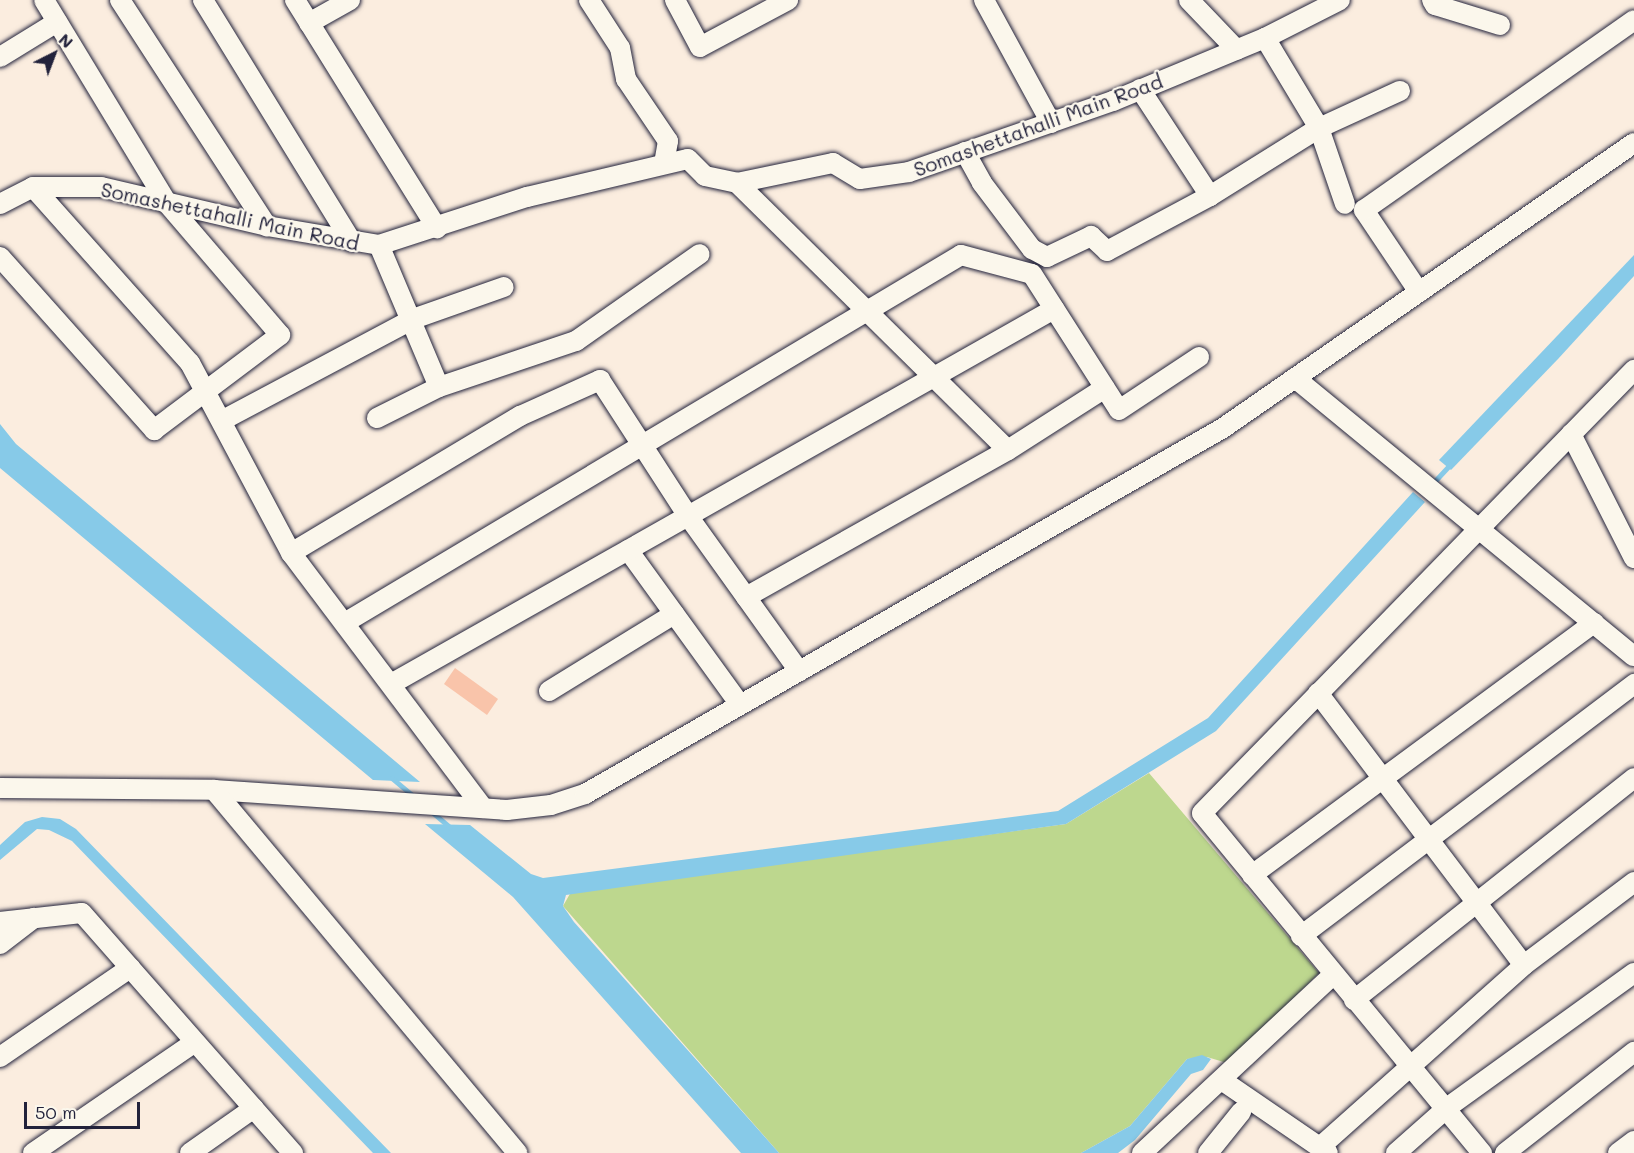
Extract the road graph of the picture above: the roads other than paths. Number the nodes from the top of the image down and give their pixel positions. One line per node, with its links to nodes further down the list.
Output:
1 (44, 0): 14 (street)
2 (120, 0): 33 (street)
3 (203, 0): 35 (street)
4 (295, 0): 15 (street)
5 (350, 0): 15 (street)
6 (589, 0): 26 (street)
7 (675, 0): 8 (street)
8 (788, 0)
9 (984, 0): 22 (street)
10 (1189, 0): 18 (street)
11 (1432, 0): 16 (street)
12 (1333, 1): 17 (street, Somashettahalli Main Road)
13 (1634, 20): 40 (street)
14 (57, 22): 19 (street); 31 (street)
15 (309, 24): 34 (street)
16 (1500, 25)
17 (1265, 38): 18 (street, Somashettahalli Main Road); 23 (street)
18 (1237, 50): 20 (street, Somashettahalli Main Road)
19 (0, 57)
20 (1140, 89): 22 (street, Somashettahalli Main Road); 29 (street)
21 (1400, 91): 23 (street)
22 (1050, 123): 25 (street, Somashettahalli Main Road)
23 (1319, 128): 29 (street); 32 (street)
24 (1634, 143): 40 (street)
25 (965, 152): 27 (street, Somashettahalli Main Road); 29 (street)
26 (664, 164): 27 (street, Somashettahalli Main Road); 34 (street, Somashettahalli Main Road)
27 (737, 183): 42 (street)
28 (33, 187): 30 (street, Somashettahalli Main Road); 31 (street, Somashettahalli Main Road); 51 (street)
29 (1210, 196)
30 (0, 204)
31 (167, 204): 33 (street, Somashettahalli Main Road); 38 (street)
32 (1345, 204)
33 (267, 226): 35 (street, Somashettahalli Main Road)
34 (436, 228): 36 (street, Somashettahalli Main Road)
35 (352, 242): 36 (street, Somashettahalli Main Road)
36 (379, 245): 43 (street)
37 (700, 254): 48 (street)
38 (0, 257)
39 (504, 287): 43 (street)
40 (1419, 292): 46 (street)
41 (1054, 309): 42 (street); 45 (street); 49 (street)
42 (867, 311): 45 (street); 53 (street)
43 (413, 319): 48 (street); 51 (street)
44 (1199, 357): 49 (street)
45 (934, 377): 54 (street); 55 (street)
46 (1295, 378): 56 (street); 65 (street)
47 (1632, 378): 52 (street)
48 (439, 387): 50 (street)
49 (1105, 388): 54 (street)
50 (377, 418)
51 (223, 420): 58 (street)
52 (1571, 434): 56 (street); 59 (street)
53 (642, 444): 55 (street); 58 (street); 62 (street)
54 (1008, 450): 60 (street)
55 (688, 516): 57 (street); 60 (street)
56 (1478, 528): 63 (street); 69 (street)
57 (628, 550): 61 (street); 66 (street)
58 (291, 553): 62 (street)
59 (1634, 558)
60 (746, 597): 65 (street)
61 (674, 614): 68 (street); 70 (street)
62 (346, 622): 66 (street)
63 (1594, 623): 64 (street); 72 (street)
64 (1634, 656)
65 (799, 671): 70 (street)
66 (391, 684): 75 (street)
67 (1634, 684): 76 (street)
68 (549, 691)
69 (1318, 693): 72 (street); 77 (street)
70 (740, 705): 75 (street)
71 (1634, 778): 79 (street)
72 (1383, 779): 76 (street); 77 (street)
73 (0, 788): 74 (street)
74 (214, 790): 75 (street); 102 (street)
75 (483, 808)
76 (1429, 840): 79 (street); 82 (street)
77 (1252, 875): 82 (street)
78 (1634, 882): 84 (street)
79 (1477, 903): 84 (street); 88 (street)
80 (34, 918): 81 (street); 83 (street); 85 (street)
81 (0, 922)
82 (1301, 936): 87 (street)
83 (0, 944)
84 (1524, 965): 92 (street)
85 (130, 968): 89 (street); 91 (street)
86 (1634, 974): 94 (street)
87 (1333, 975): 88 (street); 93 (street)
88 (1354, 1000): 92 (street)
89 (195, 1042): 95 (street); 99 (street)
90 (1634, 1052): 107 (street)
91 (0, 1057)
92 (1410, 1064): 94 (street); 98 (street)
93 (1223, 1081): 98 (street); 103 (street)
94 (1448, 1107): 105 (street); 106 (street)
95 (254, 1108): 100 (street); 101 (street)
96 (1241, 1112): 104 (street)
97 (1634, 1141): 108 (street)
98 (1324, 1150)
99 (33, 1153)
100 (190, 1153)
101 (293, 1153)
102 (518, 1153)
103 (1142, 1153)
104 (1208, 1153)
105 (1396, 1153)
106 (1482, 1153)
107 (1505, 1153)
108 (1618, 1153)

